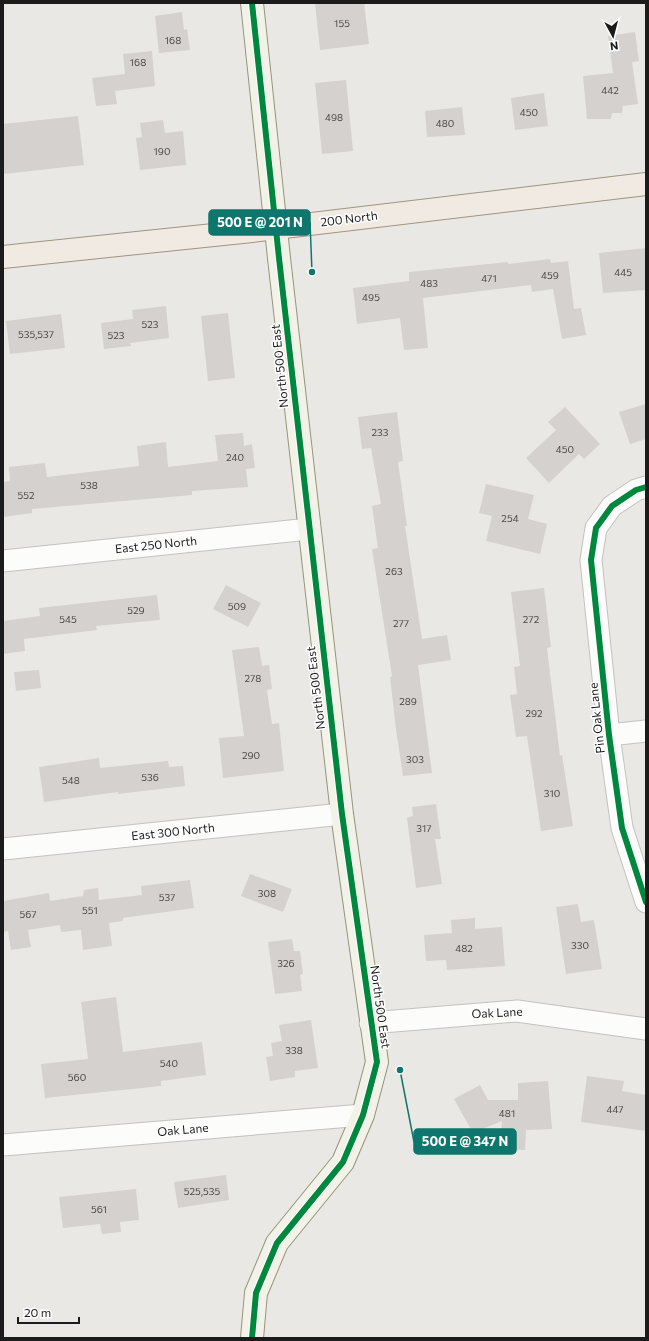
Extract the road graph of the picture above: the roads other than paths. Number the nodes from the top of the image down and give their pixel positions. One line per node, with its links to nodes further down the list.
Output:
1 (252, 3): 3 (street, North 500 East)
2 (646, 184): 3 (main road, 200 North)
3 (276, 228): 4 (main road, 200 North); 6 (street, North 500 East)
4 (3, 257)
5 (646, 487): 9 (street, Pin Oak Lane)
6 (309, 529): 7 (street, East 250 North); 10 (street, North 500 East)
7 (3, 561)
8 (646, 731): 9 (street)
9 (609, 735): 12 (street, Pin Oak Lane)
10 (342, 814): 11 (street, East 300 North); 13 (street, North 500 East)
11 (3, 849)
12 (646, 902)
13 (370, 1023): 14 (street, Oak Lane); 15 (street, North 500 East)
14 (646, 1026)
15 (363, 1115): 16 (street, Oak Lane); 17 (street, North 500 East)
16 (3, 1145)
17 (252, 1338)

